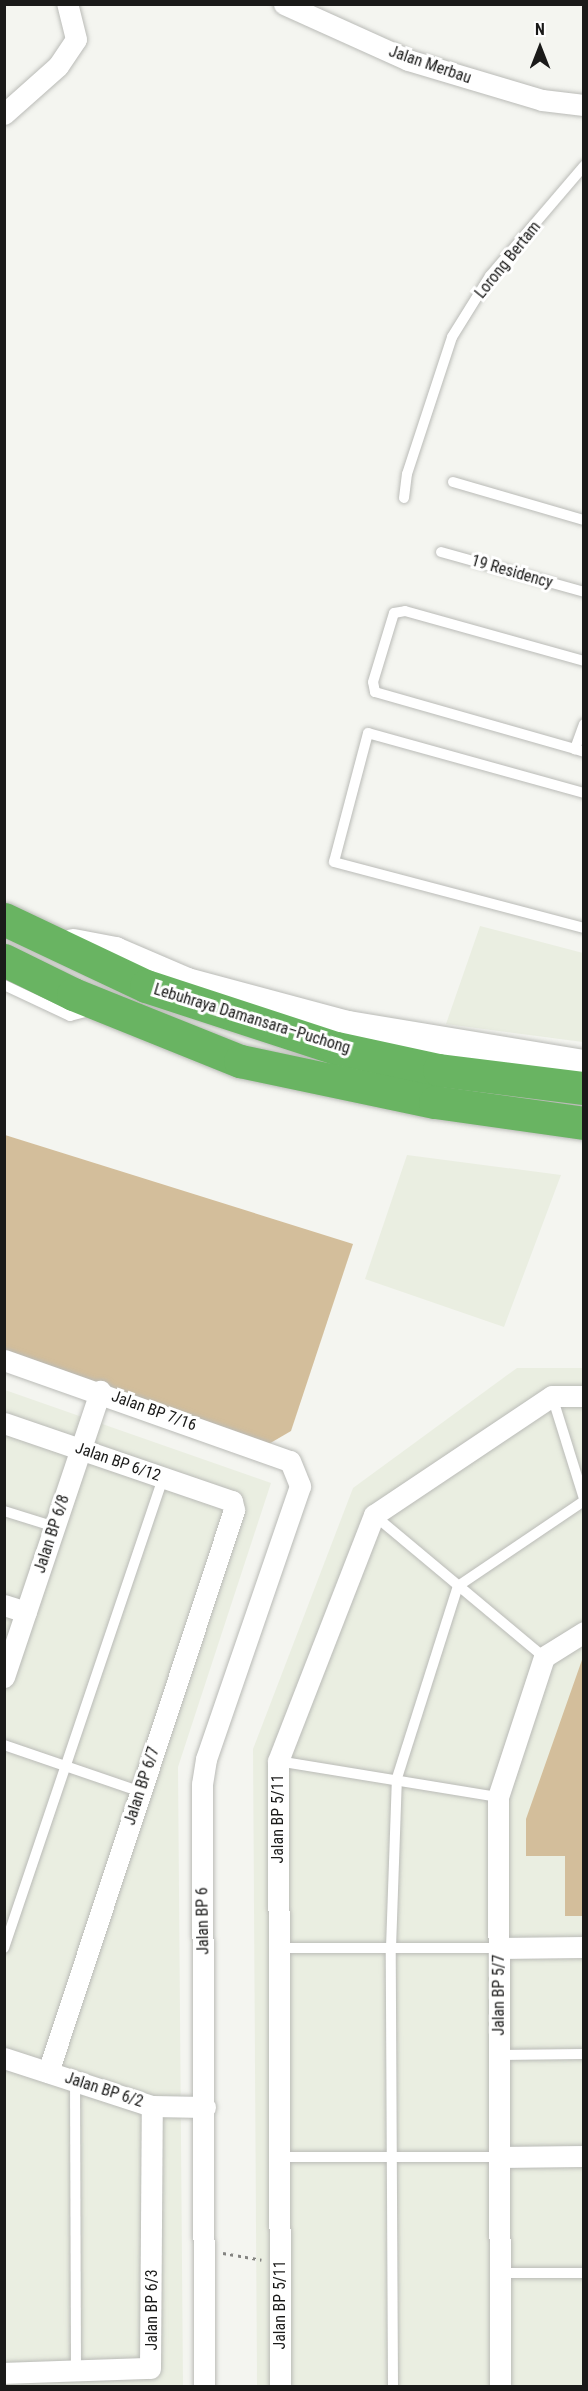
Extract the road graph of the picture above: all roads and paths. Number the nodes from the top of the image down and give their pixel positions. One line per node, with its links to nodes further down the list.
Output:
1 (67, 4): 4 (street)
2 (284, 4): 3 (street, Jalan Merbau)
3 (584, 105)
4 (4, 114)
5 (584, 166): 7 (lane, Lorong Bertam)
6 (453, 482): 8 (lane)
7 (404, 498)
8 (584, 520)
9 (441, 552): 10 (lane, 19 Residency)
10 (584, 592)
11 (584, 661): 13 (lane)
12 (584, 724): 13 (lane)
13 (579, 750)
14 (584, 793): 16 (lane)
15 (4, 919): 17 (highway, Lebuhraya Damansara–Puchong)
16 (584, 928)
17 (46, 939): 21 (street); 22 (highway, Lebuhraya Damansara–Puchong)
18 (4, 960): 20 (highway)
19 (4, 985): 20 (lane)
20 (103, 1006): 23 (highway)
21 (584, 1065)
22 (584, 1088)
23 (584, 1124)
24 (4, 1360): 25 (street, Jalan BP 7/16)
25 (100, 1391): 29 (street, Jalan BP 6/8); 30 (street, Jalan BP 7/16)
26 (552, 1396): 27 (street); 32 (lane); 35 (street)
27 (584, 1396)
28 (4, 1423): 29 (street, Jalan BP 6/12)
29 (81, 1449): 31 (street, Jalan BP 6/12); 36 (street, Jalan BP 6/8)
30 (297, 1471): 60 (street, Jalan BP 6)
31 (164, 1478): 33 (street, Jalan BP 6/12); 45 (lane)
32 (584, 1500): 37 (lane)
33 (232, 1501): 47 (street, Jalan BP 6/7)
34 (4, 1511): 36 (lane)
35 (374, 1515): 37 (lane); 44 (street, Jalan BP 5/11)
36 (55, 1527): 39 (street, Jalan BP 6/8)
37 (458, 1586): 41 (lane); 46 (lane)
38 (4, 1605): 39 (street)
39 (26, 1612): 42 (street, Jalan BP 6/8)
40 (584, 1632): 41 (street)
41 (544, 1657): 48 (street, Jalan BP 5/7)
42 (4, 1677)
43 (4, 1745): 45 (lane)
44 (278, 1761): 46 (lane); 52 (street, Jalan BP 5/11)
45 (67, 1767): 47 (lane); 51 (lane)
46 (397, 1778): 48 (lane); 53 (lane)
47 (141, 1792): 57 (street, Jalan BP 6/7)
48 (498, 1797): 49 (street, Jalan BP 5/7)
49 (498, 1947): 50 (street); 53 (lane); 55 (street, Jalan BP 5/7)
50 (584, 1947)
51 (4, 1948)
52 (279, 1948): 53 (lane); 62 (street, Jalan BP 5/11)
53 (391, 1948): 63 (lane)
54 (584, 2054): 55 (lane)
55 (499, 2055): 64 (street, Jalan BP 5/7)
56 (4, 2058): 57 (street, Jalan BP 6/2)
57 (48, 2072): 58 (street, Jalan BP 6/2)
58 (75, 2081): 59 (street, Jalan BP 6/2); 70 (lane)
59 (152, 2106): 60 (street, Jalan BP 6/2); 70 (street, Jalan BP 6/3)
60 (205, 2108): 65 (street, Jalan BP 6)
61 (584, 2156): 64 (street)
62 (279, 2157): 63 (lane); 66 (street, Jalan BP 5/11)
63 (392, 2157): 64 (lane); 73 (lane)
64 (499, 2157): 68 (street, Jalan BP 5/7)
65 (204, 2249): 66 (path); 71 (street, Jalan BP 6)
66 (280, 2262): 72 (street, Jalan BP 5/11)
67 (584, 2272): 68 (lane)
68 (499, 2273): 74 (street, Jalan BP 5/7)
69 (4, 2373): 70 (street, Jalan BP 6/3)
70 (76, 2373)
71 (204, 2386)
72 (280, 2386)
73 (393, 2386)
74 (500, 2386)

